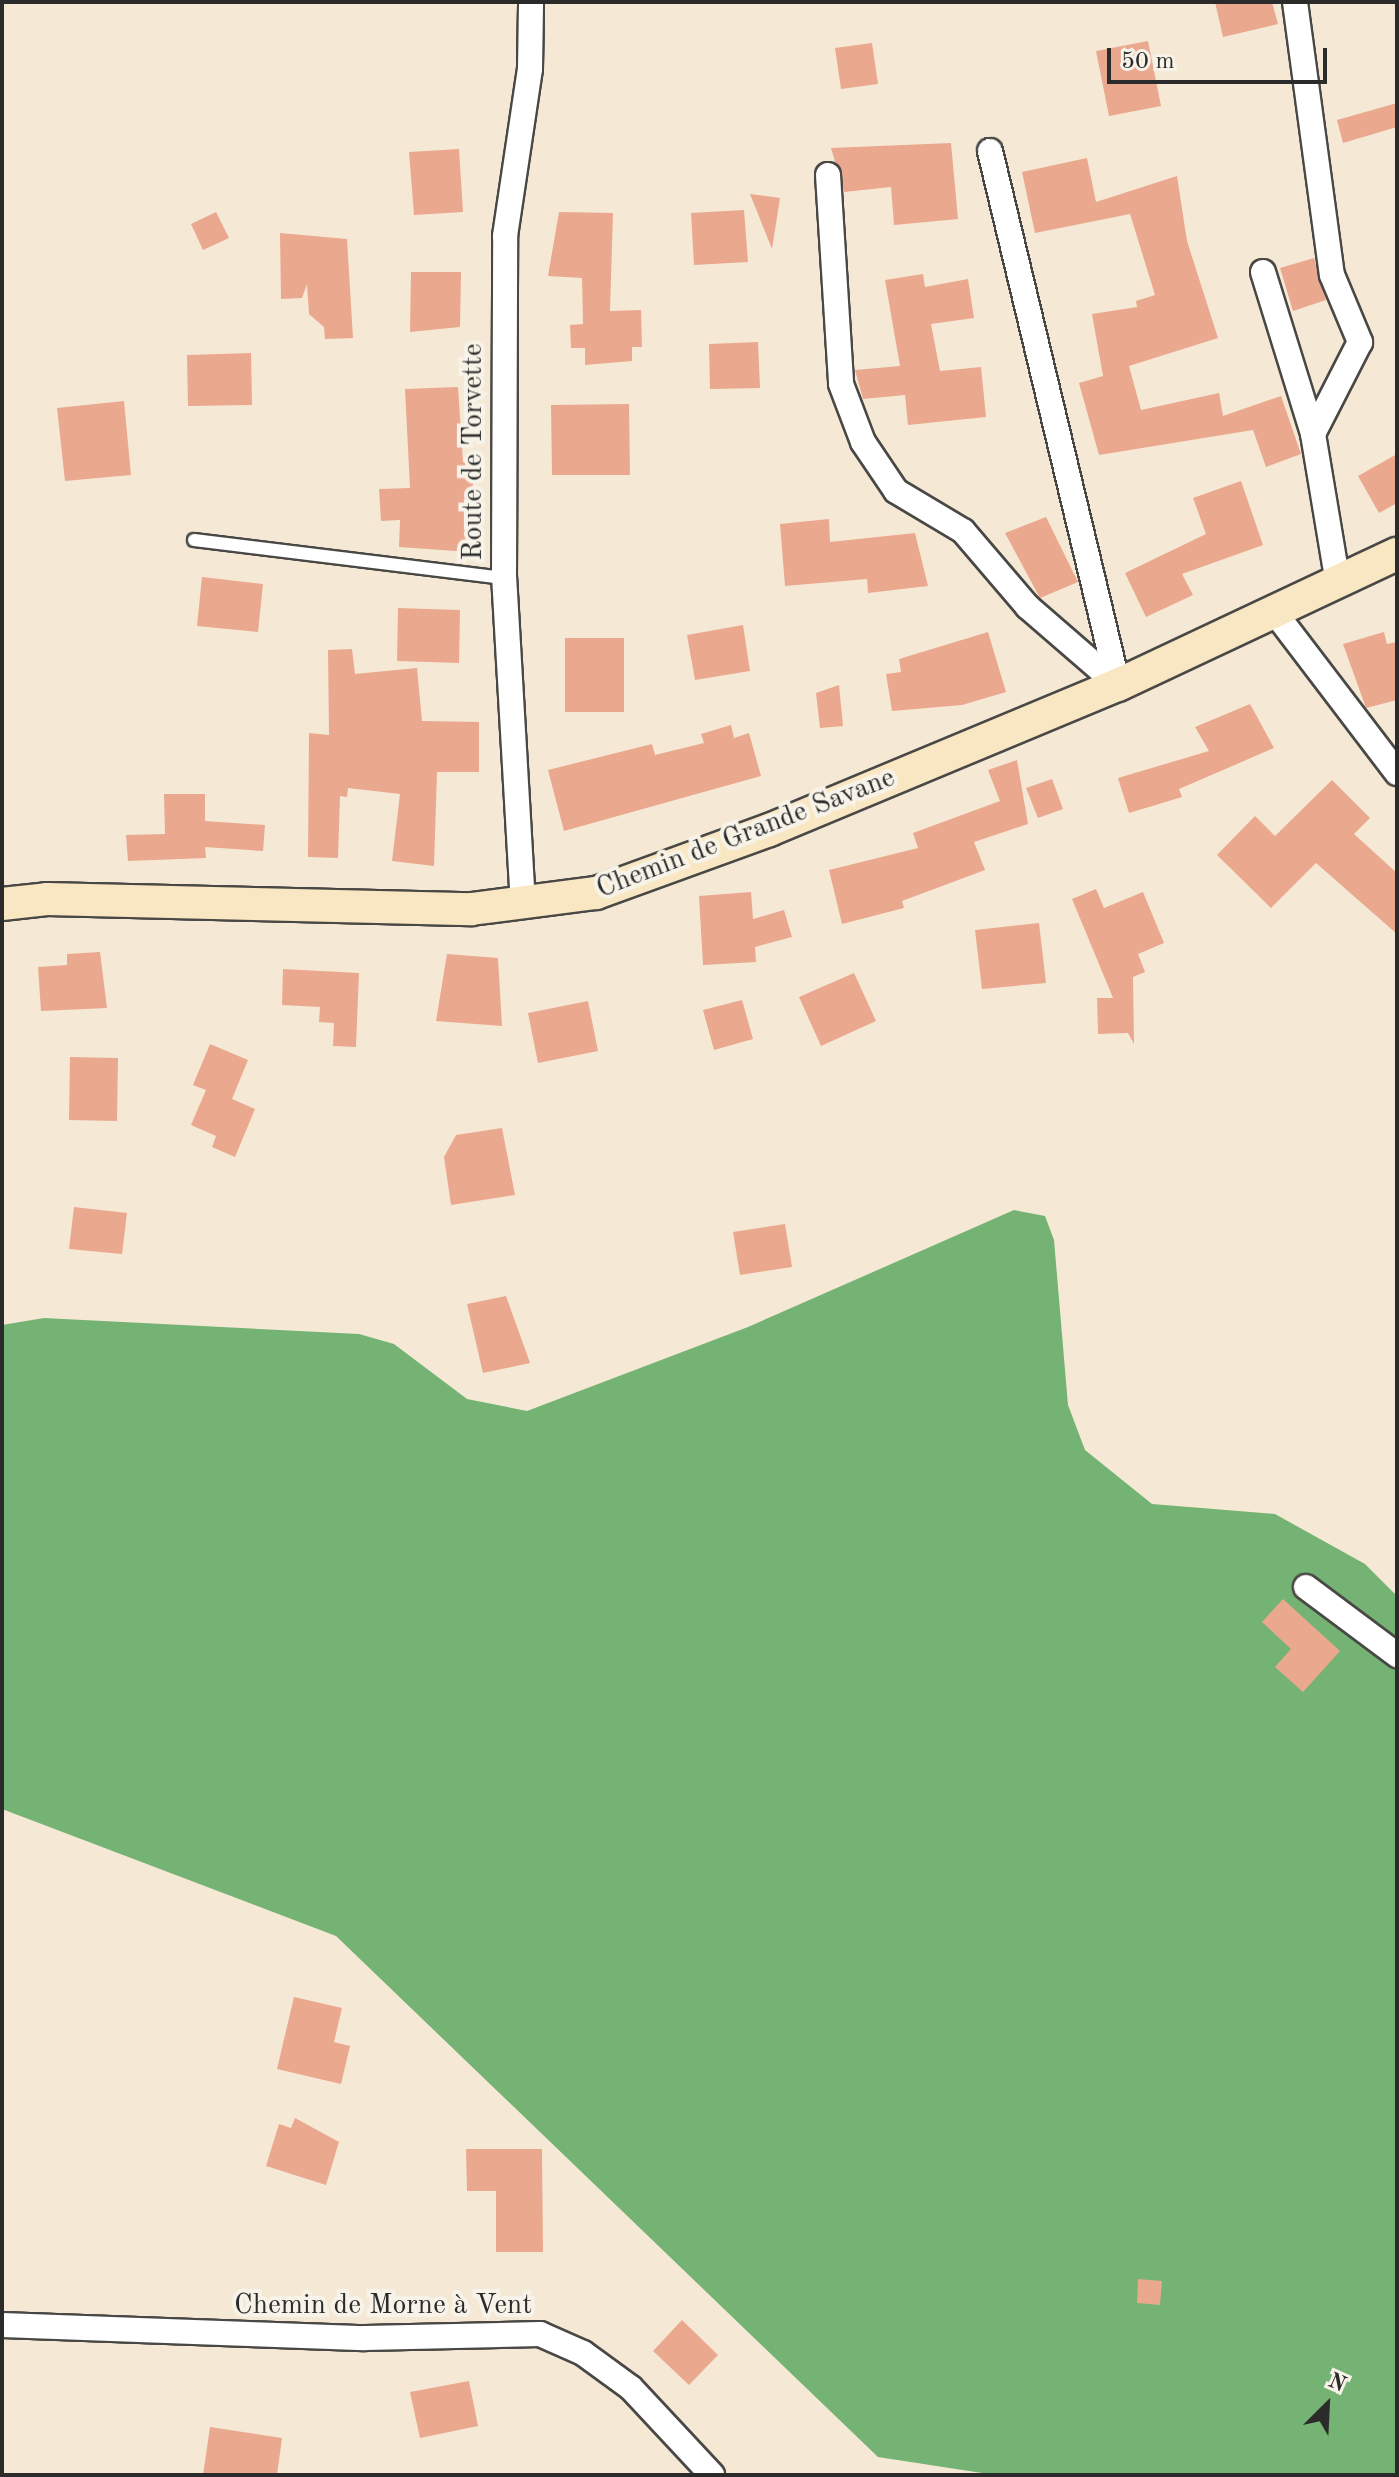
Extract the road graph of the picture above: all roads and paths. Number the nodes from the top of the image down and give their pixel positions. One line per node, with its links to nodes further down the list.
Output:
1 (531, 2): 9 (street, Route de Torvette)
2 (1295, 2): 6 (street)
3 (990, 151): 12 (street)
4 (828, 175): 12 (street)
5 (1263, 272): 6 (street)
6 (1313, 434): 10 (street)
7 (194, 540): 9 (lane)
8 (1397, 554): 10 (street, Chemin de Grande Savane)
9 (504, 578): 15 (street, Route de Torvette)
10 (1338, 584): 11 (street, Chemin de Grande Savane)
11 (1276, 614): 12 (street, Chemin de Grande Savane); 13 (street)
12 (1118, 685): 15 (street, Chemin de Grande Savane)
13 (1396, 769)
14 (2, 904): 15 (street, Chemin de Grande Savane)
15 (523, 905)
16 (1306, 1587): 17 (street)
17 (1397, 1655)
18 (2, 2325): 19 (street, Chemin de Morne à Vent)
19 (712, 2475)

